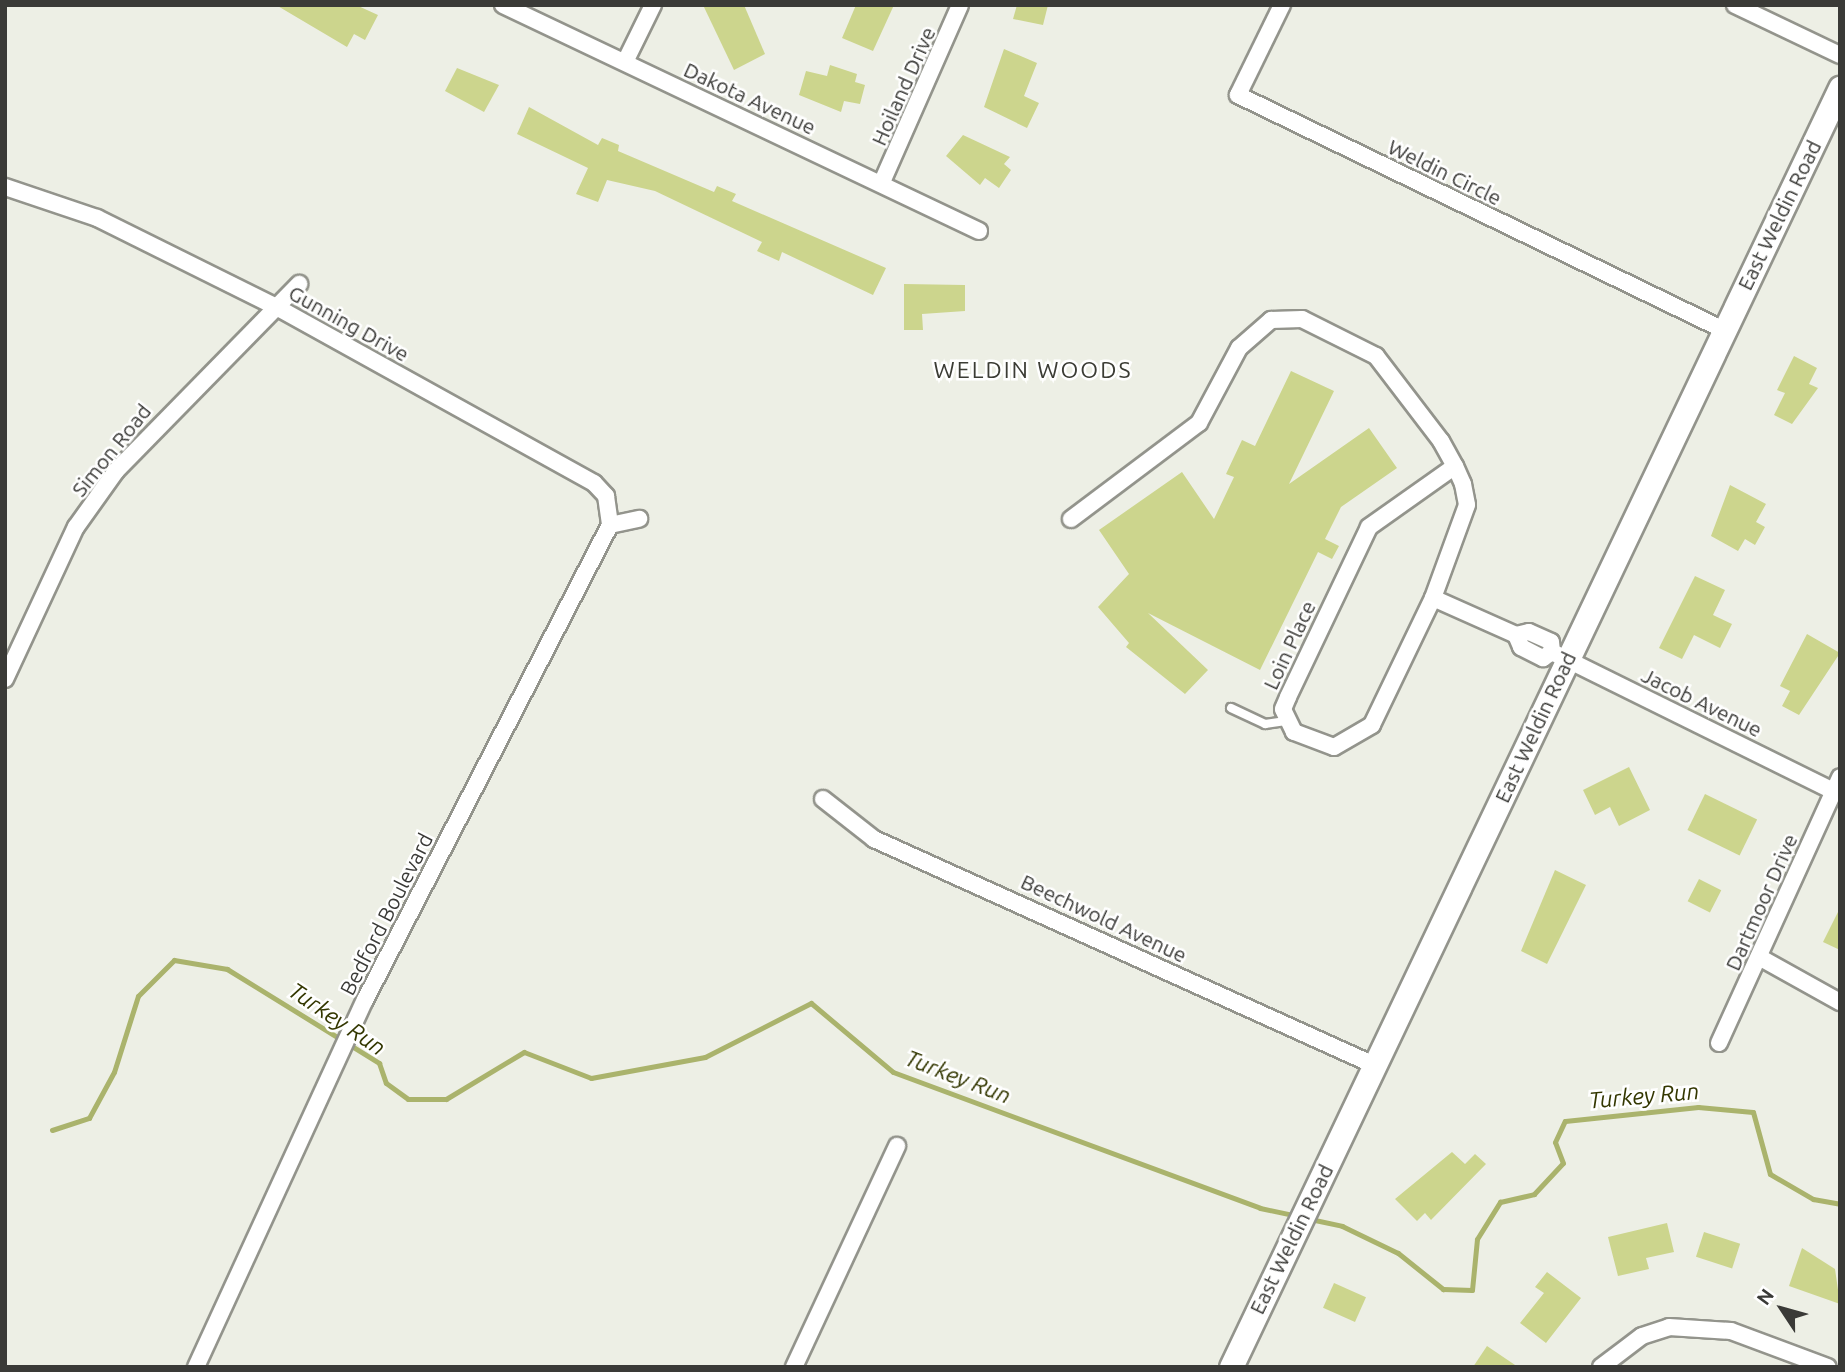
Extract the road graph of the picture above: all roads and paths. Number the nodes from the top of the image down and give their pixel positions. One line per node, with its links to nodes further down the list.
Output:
1 (503, 5): 7 (street, Dakota Avenue)
2 (653, 5): 7 (street)
3 (960, 5): 9 (street, Hoiland Drive)
4 (1282, 5): 14 (street, Weldin Circle)
5 (1735, 5): 6 (street)
6 (1840, 55)
7 (625, 62): 9 (street, Dakota Avenue)
8 (1840, 88): 14 (street, East Weldin Road)
9 (882, 183): 11 (street, Dakota Avenue)
10 (5, 187): 13 (street, Gunning Drive)
11 (979, 231)
12 (299, 284): 13 (street, Simon Road)
13 (280, 309): 18 (street, Gunning Drive); 21 (street, Simon Road)
14 (1724, 330): 20 (street, East Weldin Road)
15 (1455, 466): 17 (street, Loin Place); 19 (street, Loin Place); 23 (street, Loin Place)
16 (639, 519): 18 (street)
17 (1071, 519)
18 (610, 525): 31 (street, Bedford Boulevard)
19 (1433, 598): 20 (street, Jacob Avenue); 23 (street, Loin Place)
20 (1560, 655): 24 (street, Jacob Avenue); 29 (street, East Weldin Road)
21 (5, 679)
22 (1231, 708): 23 (lane)
23 (1286, 721)
24 (1836, 784): 26 (street, Dartmoor Drive)
25 (823, 799): 29 (street, Beechwold Avenue)
26 (1759, 957): 27 (street); 28 (street, Dartmoor Drive)
27 (1840, 1002)
28 (1719, 1043)
29 (1374, 1065): 33 (street, East Weldin Road)
30 (897, 1146): 32 (street)
31 (196, 1367)
32 (794, 1367)
33 (1231, 1367)
34 (1601, 1367): 35 (street)
35 (1828, 1367)

